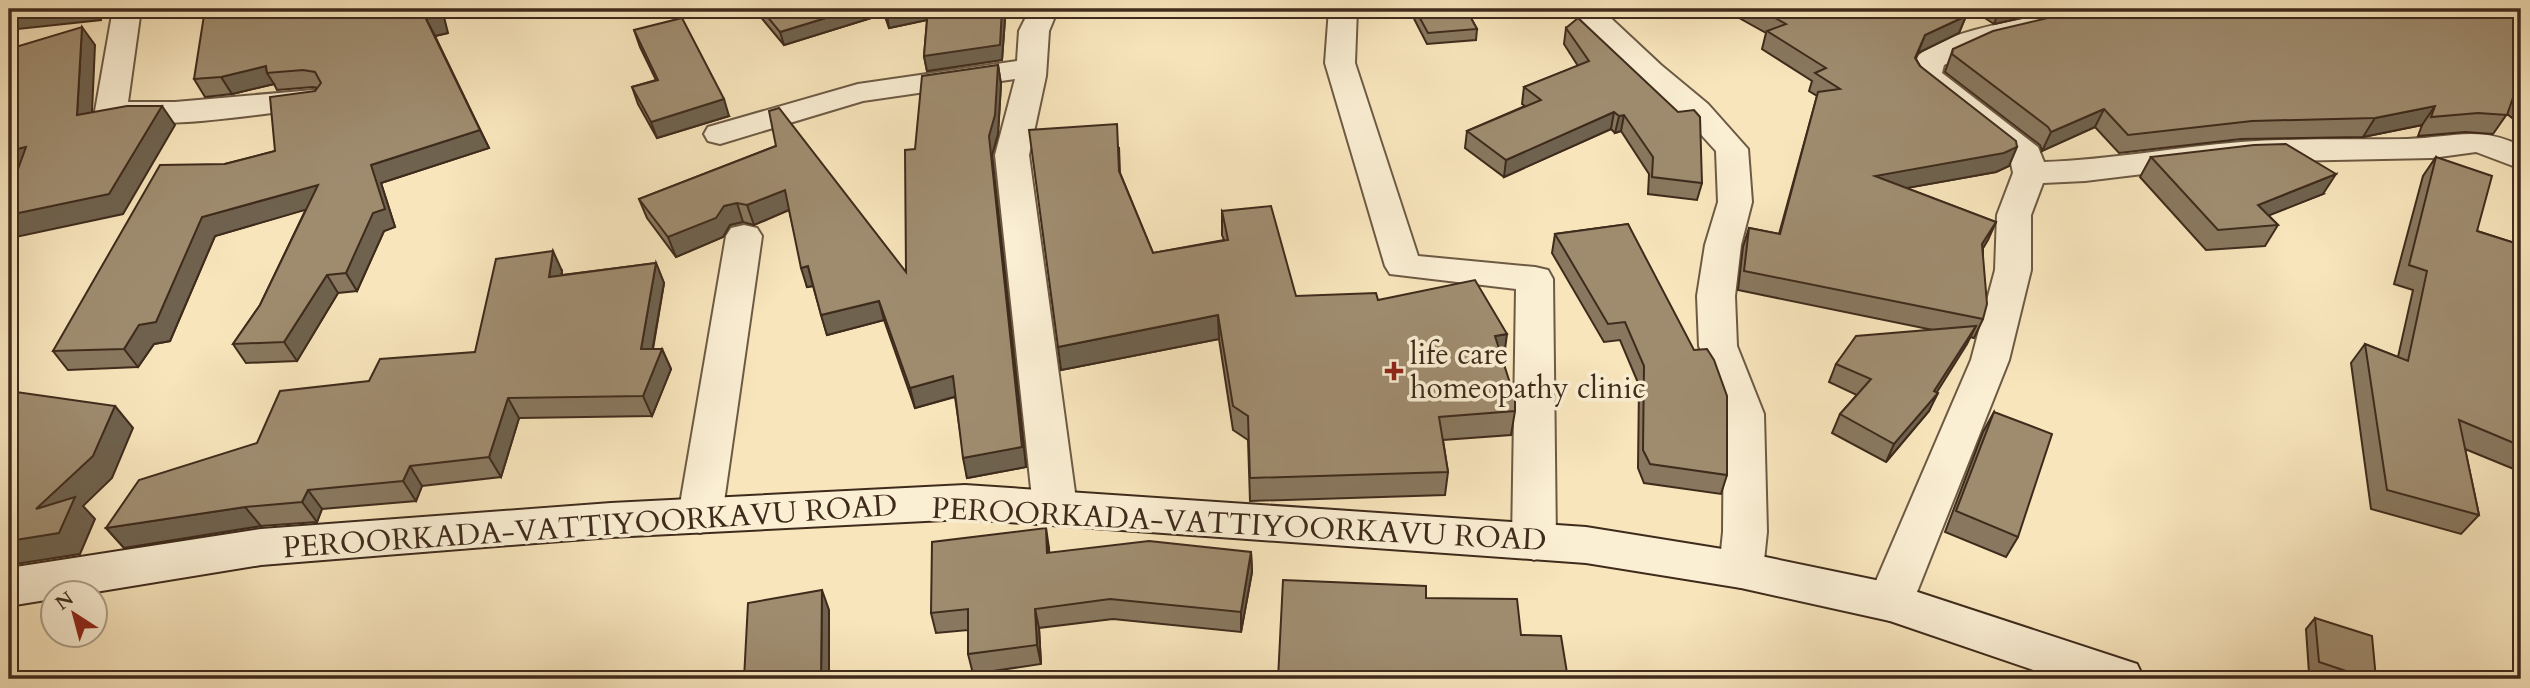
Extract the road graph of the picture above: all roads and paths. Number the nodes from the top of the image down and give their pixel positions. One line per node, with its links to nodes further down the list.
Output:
1 (127, 9): 7 (street)
2 (1044, 9): 6 (street)
3 (1343, 9): 14 (street)
4 (1585, 9): 15 (street)
5 (2102, 9): 10 (street)
6 (1032, 68): 8 (street); 12 (street)
7 (313, 99)
8 (719, 134)
9 (2521, 159): 10 (street)
10 (2030, 173): 17 (street)
11 (744, 236): 13 (street)
12 (1055, 507): 13 (street, PEROORKADA-VATTIYOORKAVU ROAD); 14 (street, PEROORKADA-VATTIYOORKAVU ROAD)
13 (700, 516): 16 (street, PEROORKADA-VATTIYOORKAVU ROAD)
14 (1534, 542): 15 (street, PEROORKADA-VATTIYOORKAVU ROAD)
15 (1741, 569): 17 (street, PEROORKADA-VATTIYOORKAVU ROAD)
16 (9, 587)
17 (1890, 602): 18 (street, PEROORKADA-VATTIYOORKAVU ROAD)
18 (2120, 679)

